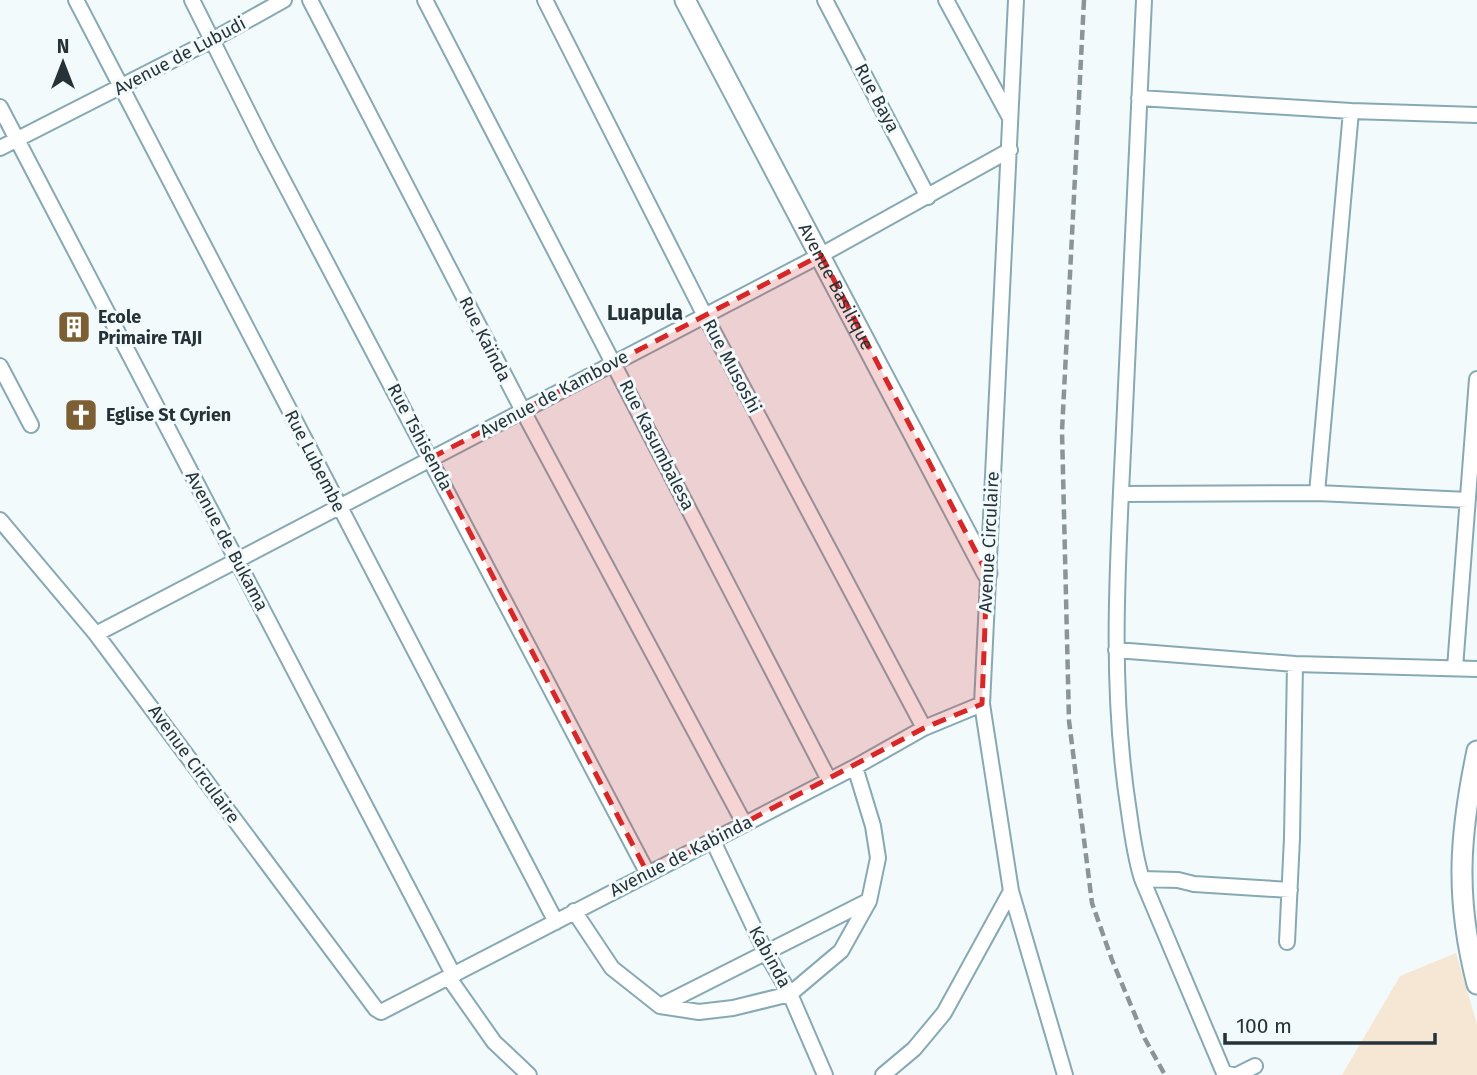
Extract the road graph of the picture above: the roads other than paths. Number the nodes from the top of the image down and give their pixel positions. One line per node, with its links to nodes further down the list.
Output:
1 (76, 0): 13 (street, Rue Lubembe)
2 (192, 0): 12 (street, Rue Tshisenda)
3 (284, 0): 12 (street, Avenue de Lubudi)
4 (310, 0): 28 (street, Rue Kaïnda)
5 (425, 0): 25 (street, Rue Kasumbalesa)
6 (545, 0): 24 (street, Rue Musoshi)
7 (685, 0): 23 (street, Avenue Basilique)
8 (825, 0): 22 (street, Rue Baya)
9 (946, 0): 18 (street)
10 (1016, 0): 18 (street, Avenue Circulaire)
11 (1144, 0): 14 (street)
12 (212, 40): 13 (street, Avenue de Lubudi); 30 (street, Rue Tshisenda)
13 (121, 87): 19 (street, Avenue de Lubudi); 34 (street, Rue Lubembe)
14 (1139, 98): 16 (street); 32 (street)
15 (0, 107): 19 (street, Avenue de Bukama)
16 (1351, 111): 17 (street); 31 (street)
17 (1477, 116)
18 (1010, 117): 21 (street, Avenue Circulaire)
19 (17, 139): 20 (street, Avenue de Lubudi); 36 (street, Avenue de Bukama)
20 (0, 148)
21 (1010, 150): 22 (street, Avenue de Kambove); 37 (street, Avenue Circulaire)
22 (929, 197): 23 (street, Avenue de Kambove)
23 (821, 255): 24 (street, Avenue de Kambove); 37 (street, Avenue Basilique)
24 (704, 314): 25 (street, Avenue de Kambove); 44 (street, Rue Musoshi)
25 (614, 363): 28 (street, Avenue de Kambove); 47 (street, Rue Kasumbalesa)
26 (0, 366): 29 (street)
27 (1477, 379): 33 (street)
28 (523, 411): 30 (street, Avenue de Kambove); 48 (street, Rue Kaïnda)
29 (31, 425)
30 (431, 458): 34 (street, Avenue de Kambove); 50 (street, Rue Tshisenda)
31 (1317, 493): 32 (street); 33 (street)
32 (1121, 494): 39 (street)
33 (1468, 500): 41 (street)
34 (338, 507): 36 (street, Avenue de Kambove); 56 (street, Rue Lubembe)
35 (0, 520): 38 (street, Avenue Circulaire)
36 (237, 560): 38 (street, Avenue de Kambove); 59 (street, Avenue de Bukama)
37 (987, 573): 43 (street, Avenue Circulaire)
38 (96, 634): 63 (street, Avenue Circulaire)
39 (1116, 650): 40 (street); 51 (street)
40 (1295, 664): 41 (street); 53 (street)
41 (1455, 668): 42 (street)
42 (1477, 670)
43 (982, 704): 44 (street, Avenue de Kabinda); 52 (street, Avenue Circulaire)
44 (924, 728): 46 (street, Avenue de Kabinda)
45 (1477, 751): 60 (street)
46 (855, 767): 47 (street, Avenue de Kabinda); 54 (street)
47 (829, 780): 48 (street, Avenue de Kabinda)
48 (744, 823): 49 (street, Avenue de Kabinda)
49 (713, 841): 50 (street, Avenue de Kabinda); 58 (street, Kabinda)
50 (648, 874): 55 (street, Avenue de Kabinda)
51 (1142, 879): 53 (street); 69 (street)
52 (1011, 891): 67 (street); 68 (street, Avenue Circulaire)
53 (1290, 891): 57 (street)
54 (869, 901): 58 (street); 61 (street)
55 (574, 911): 56 (street, Avenue de Kabinda); 62 (street)
56 (556, 922): 59 (street, Avenue de Kabinda)
57 (1287, 942)
58 (765, 951): 61 (street, Kabinda); 62 (street)
59 (452, 977): 63 (street, Avenue de Kabinda); 65 (street, Avenue de Bukama)
60 (1477, 984)
61 (790, 994): 62 (street); 66 (street, Kabinda)
62 (660, 1006)
63 (381, 1012)
64 (1255, 1066): 69 (street)
65 (529, 1075)
66 (825, 1075)
67 (883, 1075)
68 (1065, 1075)
69 (1236, 1075)

